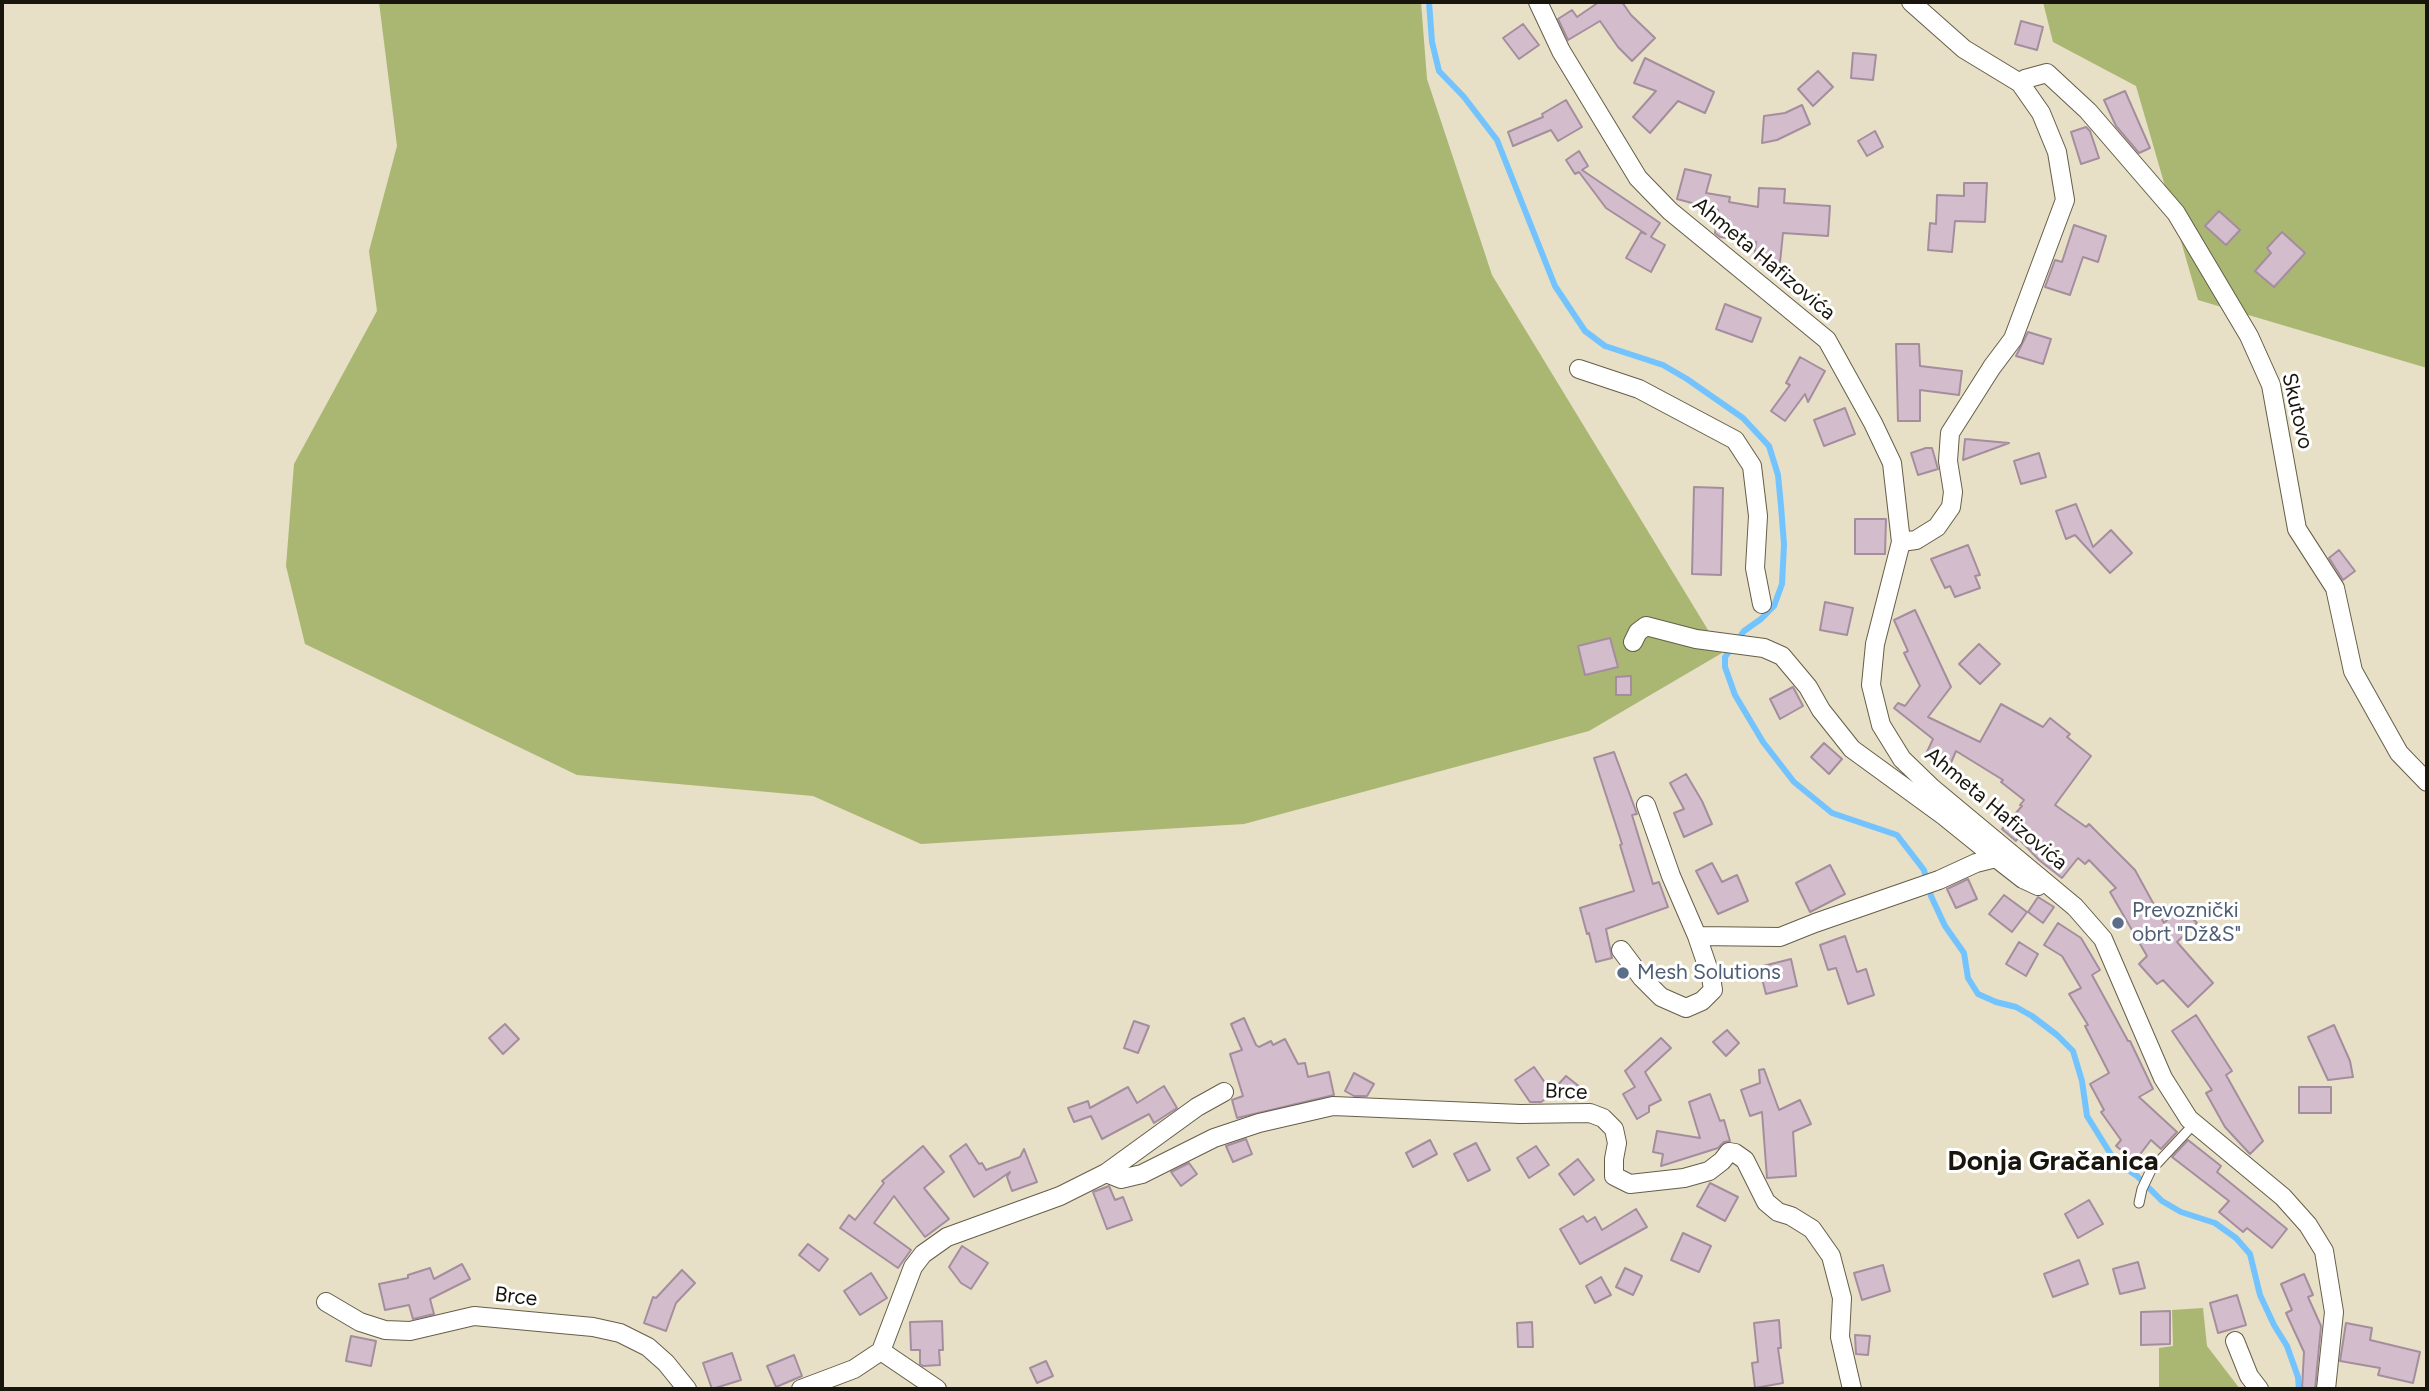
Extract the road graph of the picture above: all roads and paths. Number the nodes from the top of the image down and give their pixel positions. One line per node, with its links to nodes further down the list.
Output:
1 (1538, 2): 5 (street, Ahmeta Hafizovića)
2 (1911, 2): 3 (street)
3 (2020, 83): 5 (street); 8 (street, Skutovo)
4 (1579, 369): 6 (street)
5 (1901, 542): 11 (street, Ahmeta Hafizovića)
6 (1762, 604)
7 (1633, 642): 10 (street, Ahmeta Hafizovića)
8 (2427, 782)
9 (1646, 805): 12 (street)
10 (1996, 858): 11 (street, Ahmeta Hafizovića); 12 (street)
11 (2056, 891): 15 (street, Ahmeta Hafizovića)
12 (1697, 936): 13 (street)
13 (1621, 950)
14 (1224, 1091): 16 (street, Brce)
15 (2194, 1124): 17 (lane); 26 (street, Ahmeta Hafizovića)
16 (1107, 1173): 20 (street, Brce); 24 (street, Brce)
17 (2139, 1203)
18 (326, 1302): 21 (street, Brce)
19 (2235, 1341): 25 (street)
20 (881, 1350): 22 (street); 23 (street)
21 (687, 1389)
22 (801, 1389)
23 (937, 1389)
24 (1853, 1389)
25 (2259, 1389)
26 (2326, 1389)

